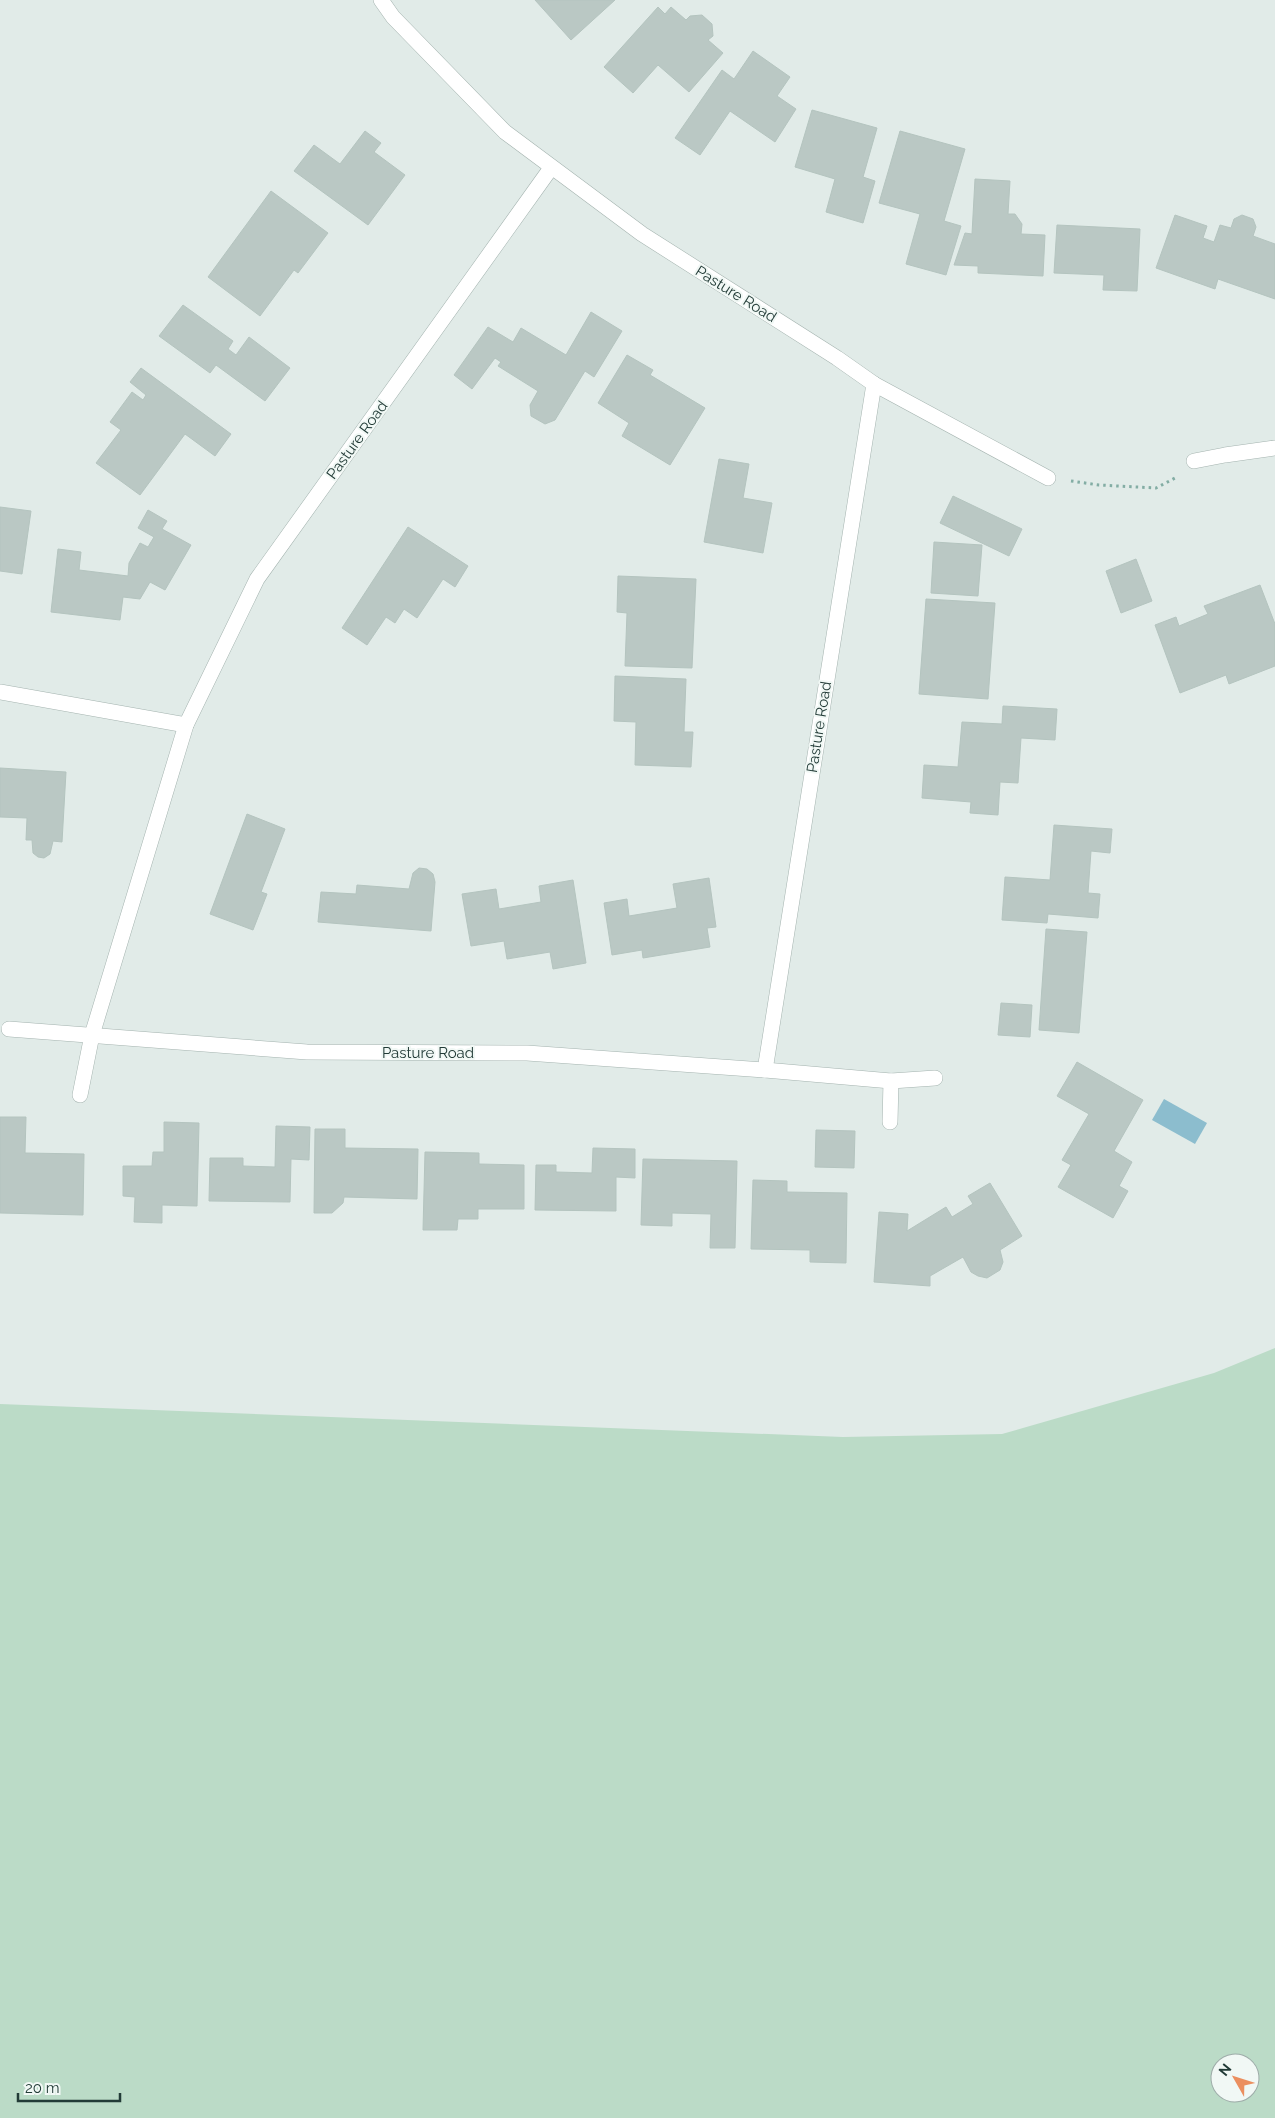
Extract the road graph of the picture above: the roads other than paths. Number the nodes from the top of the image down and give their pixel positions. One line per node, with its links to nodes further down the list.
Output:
1 (381, 0): 2 (street, Pasture Road)
2 (551, 168): 3 (street, Pasture Road); 8 (street, Pasture Road)
3 (874, 384): 6 (street, Pasture Road); 11 (street, Pasture Road)
4 (1275, 448): 5 (street)
5 (1194, 461)
6 (1048, 478)
7 (0, 692): 8 (street)
8 (186, 725): 10 (street, Pasture Road)
9 (9, 1029): 10 (street, Pasture Road)
10 (92, 1034): 11 (street, Pasture Road); 14 (street, Pasture Road)
11 (765, 1070): 13 (street, Pasture Road)
12 (935, 1078): 13 (street, Pasture Road)
13 (890, 1081): 15 (street)
14 (80, 1095)
15 (890, 1122)

